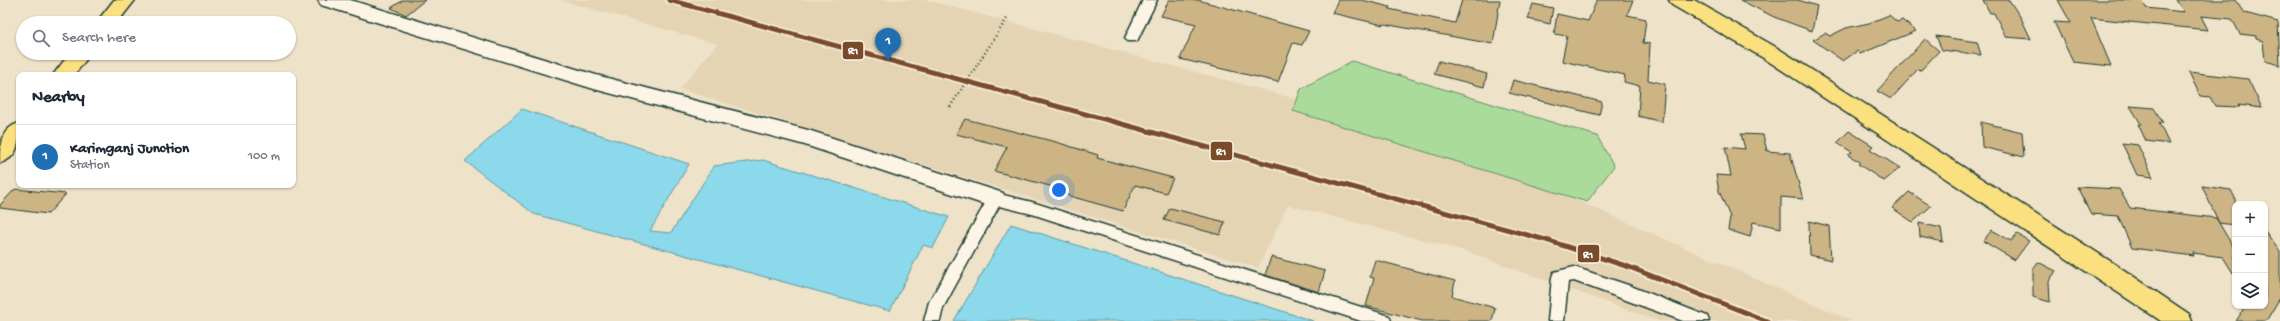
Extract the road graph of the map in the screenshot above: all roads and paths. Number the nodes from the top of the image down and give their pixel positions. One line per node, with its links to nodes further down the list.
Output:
1 (125, 0): 5 (main road)
2 (328, 0): 13 (street)
3 (1150, 0): 7 (street)
4 (1679, 0): 18 (main road)
5 (112, 16)
6 (1008, 17): 10 (path)
7 (1132, 38)
8 (76, 60): 9 (main road)
9 (66, 72)
10 (950, 107)
11 (16, 135): 12 (main road)
12 (0, 155)
13 (995, 199): 14 (street); 15 (street)
14 (932, 321)
15 (1383, 321)
16 (1556, 321): 17 (street)
17 (1701, 321)
18 (2180, 321)

